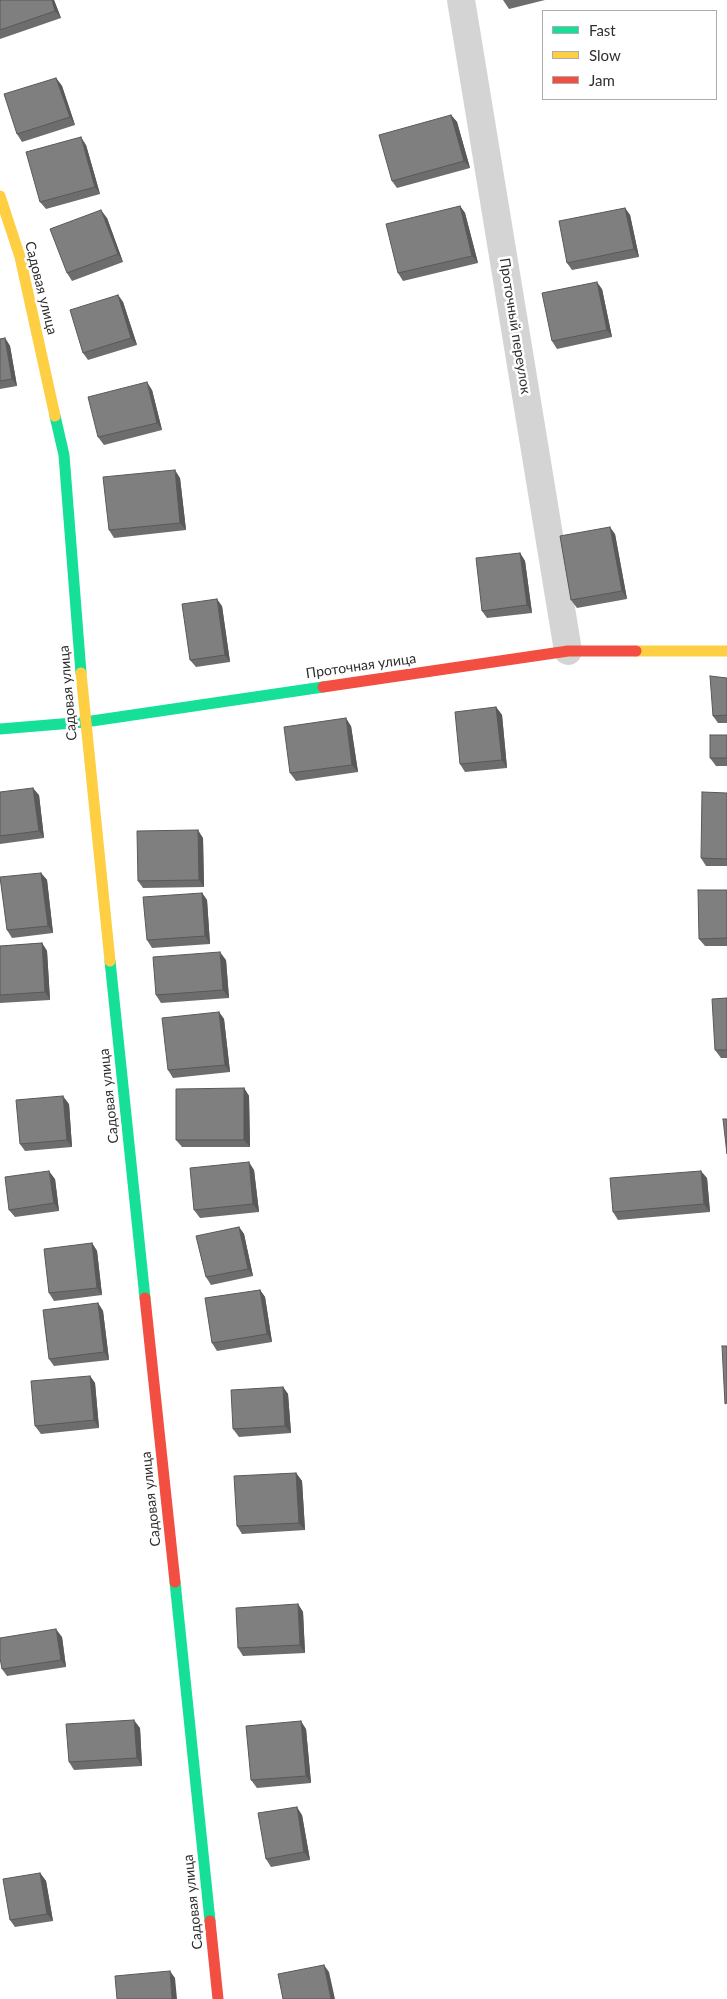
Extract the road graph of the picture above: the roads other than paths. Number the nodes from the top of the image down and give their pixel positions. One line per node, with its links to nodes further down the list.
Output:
1 (461, 0): 4 (street, Проточный переулок)
2 (0, 196): 5 (street, Садовая улица)
3 (727, 650): 4 (street, Проточная улица)
4 (568, 651): 5 (street, Проточная улица)
5 (85, 722): 6 (street, Проточная улица); 7 (street, Садовая улица)
6 (0, 729)
7 (218, 1999)

